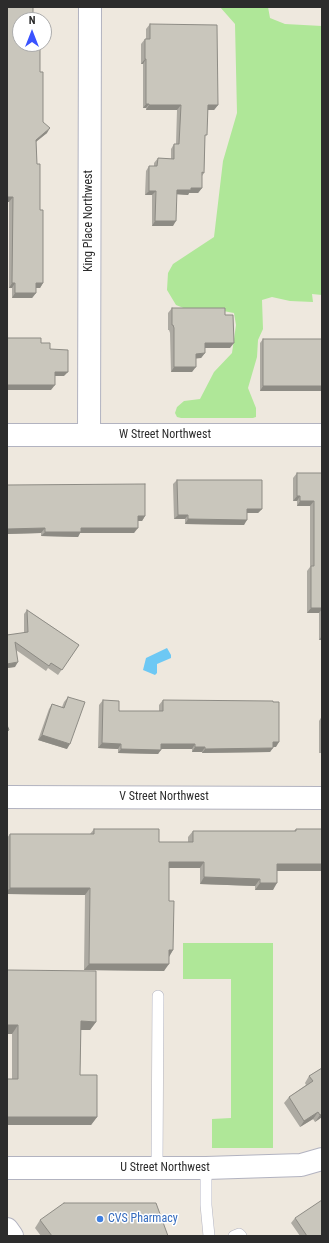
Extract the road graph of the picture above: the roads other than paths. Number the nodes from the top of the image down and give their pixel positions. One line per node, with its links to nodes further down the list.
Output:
1 (90, 7): 3 (street, King Place Northwest)
2 (7, 435): 3 (street, W Street Northwest)
3 (89, 435): 4 (street, W Street Northwest)
4 (322, 435)
5 (7, 797): 6 (street, V Street Northwest)
6 (322, 798)
7 (158, 996): 10 (lane)
8 (322, 1159): 11 (street, U Street Northwest)
9 (7, 1168): 10 (street, U Street Northwest)
10 (157, 1168): 11 (street, U Street Northwest)
11 (206, 1168): 14 (lane)
12 (7, 1230): 13 (street)
13 (12, 1236)
14 (209, 1236)
15 (234, 1236): 16 (lane)
16 (241, 1236)

